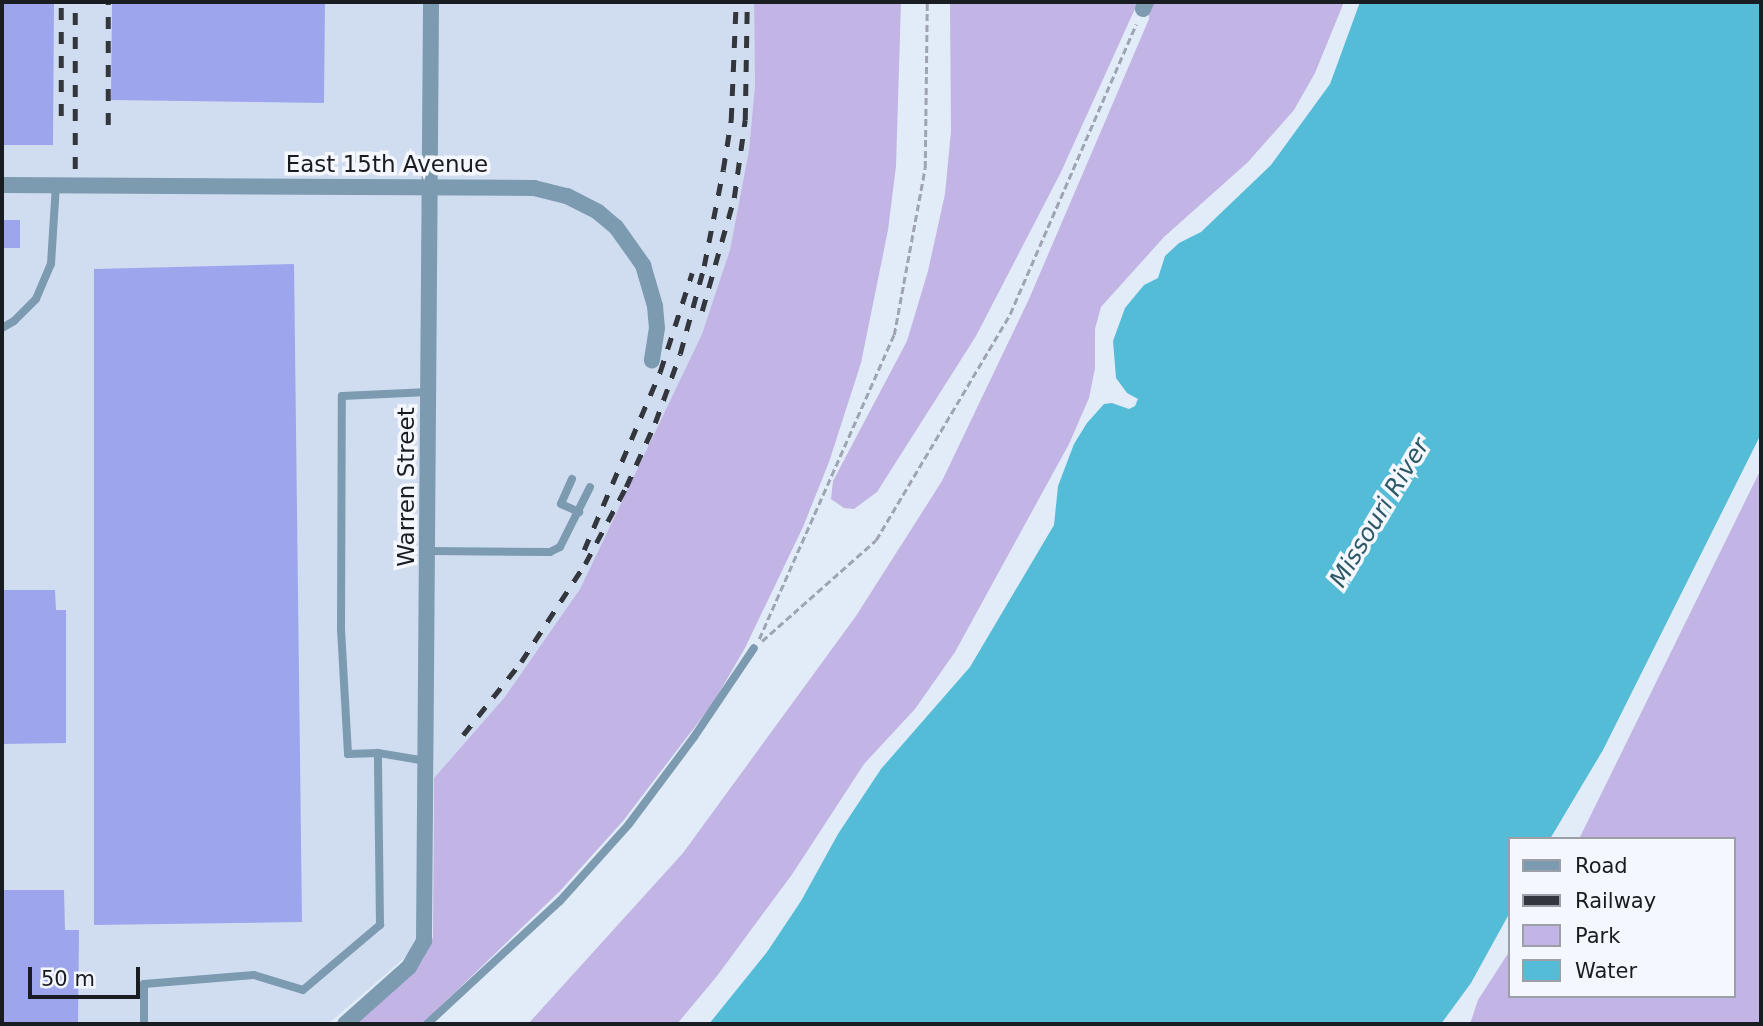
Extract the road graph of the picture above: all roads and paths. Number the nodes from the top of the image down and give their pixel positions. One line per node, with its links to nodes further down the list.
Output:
1 (431, 2): 6 (street, Warren Street)
2 (928, 2): 14 (path)
3 (1145, 5): 14 (path)
4 (2, 185): 5 (street, East 15th Avenue)
5 (56, 185): 6 (street, East 15th Avenue); 7 (lane)
6 (430, 188): 8 (street, East 15th Avenue); 9 (street, Warren Street)
7 (2, 328)
8 (652, 360)
9 (429, 392): 13 (street, Warren Street); 15 (lane)
10 (572, 479): 12 (lane)
11 (590, 487): 12 (lane)
12 (579, 512): 13 (lane)
13 (428, 551): 16 (street, Warren Street)
14 (754, 648): 19 (lane)
15 (378, 753): 16 (lane); 17 (lane)
16 (426, 761): 18 (street, Warren Street)
17 (144, 1024)
18 (345, 1024)
19 (427, 1024)

